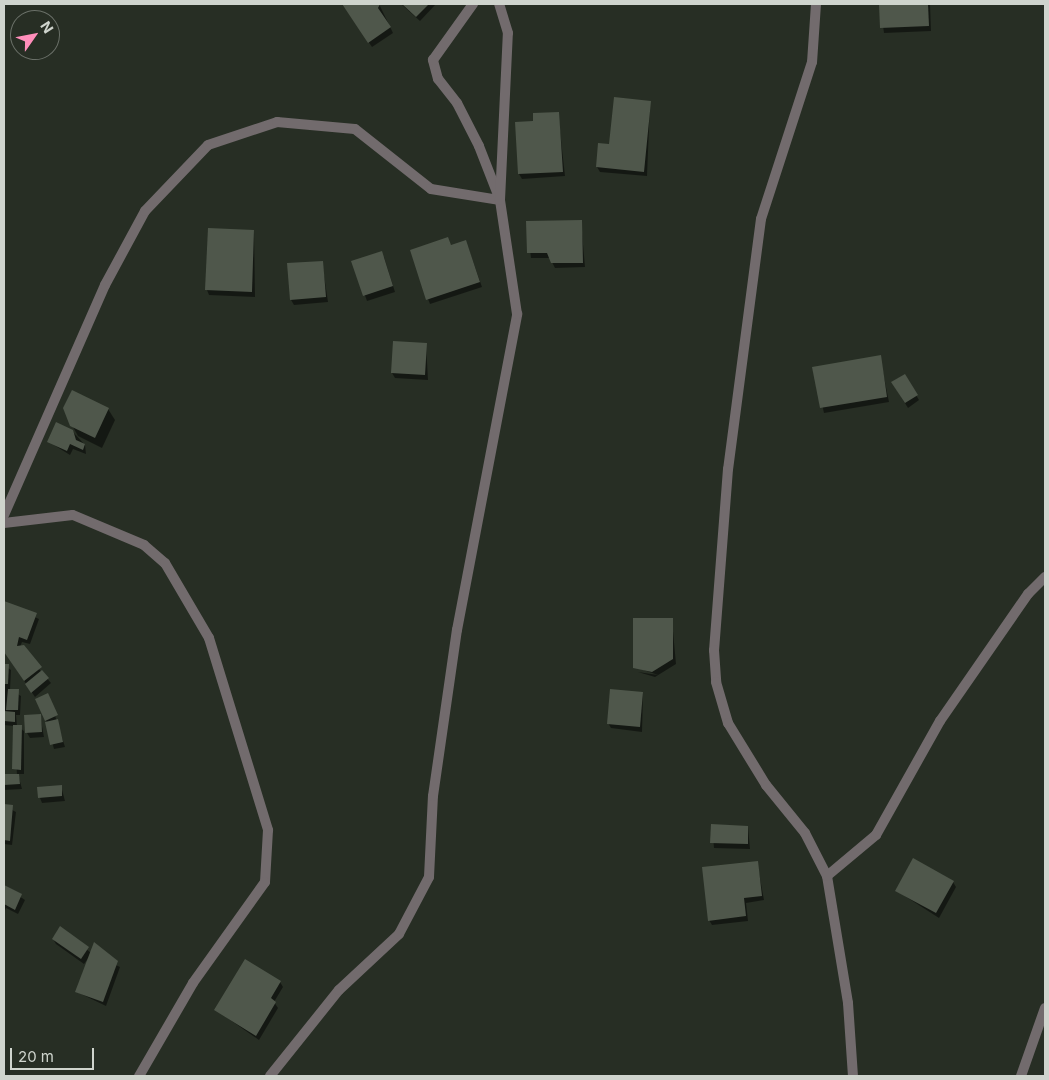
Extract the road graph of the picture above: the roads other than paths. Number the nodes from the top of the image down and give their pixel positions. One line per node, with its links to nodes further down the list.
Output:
1 (474, 4): 4 (street)
2 (499, 4): 4 (street)
3 (816, 4): 8 (street)
4 (500, 200): 5 (street); 11 (street)
5 (4, 514)
6 (4, 523): 10 (street)
7 (1045, 577): 8 (street)
8 (827, 876): 12 (street)
9 (1045, 1008): 13 (street)
10 (139, 1076)
11 (270, 1076)
12 (853, 1076)
13 (1021, 1076)

